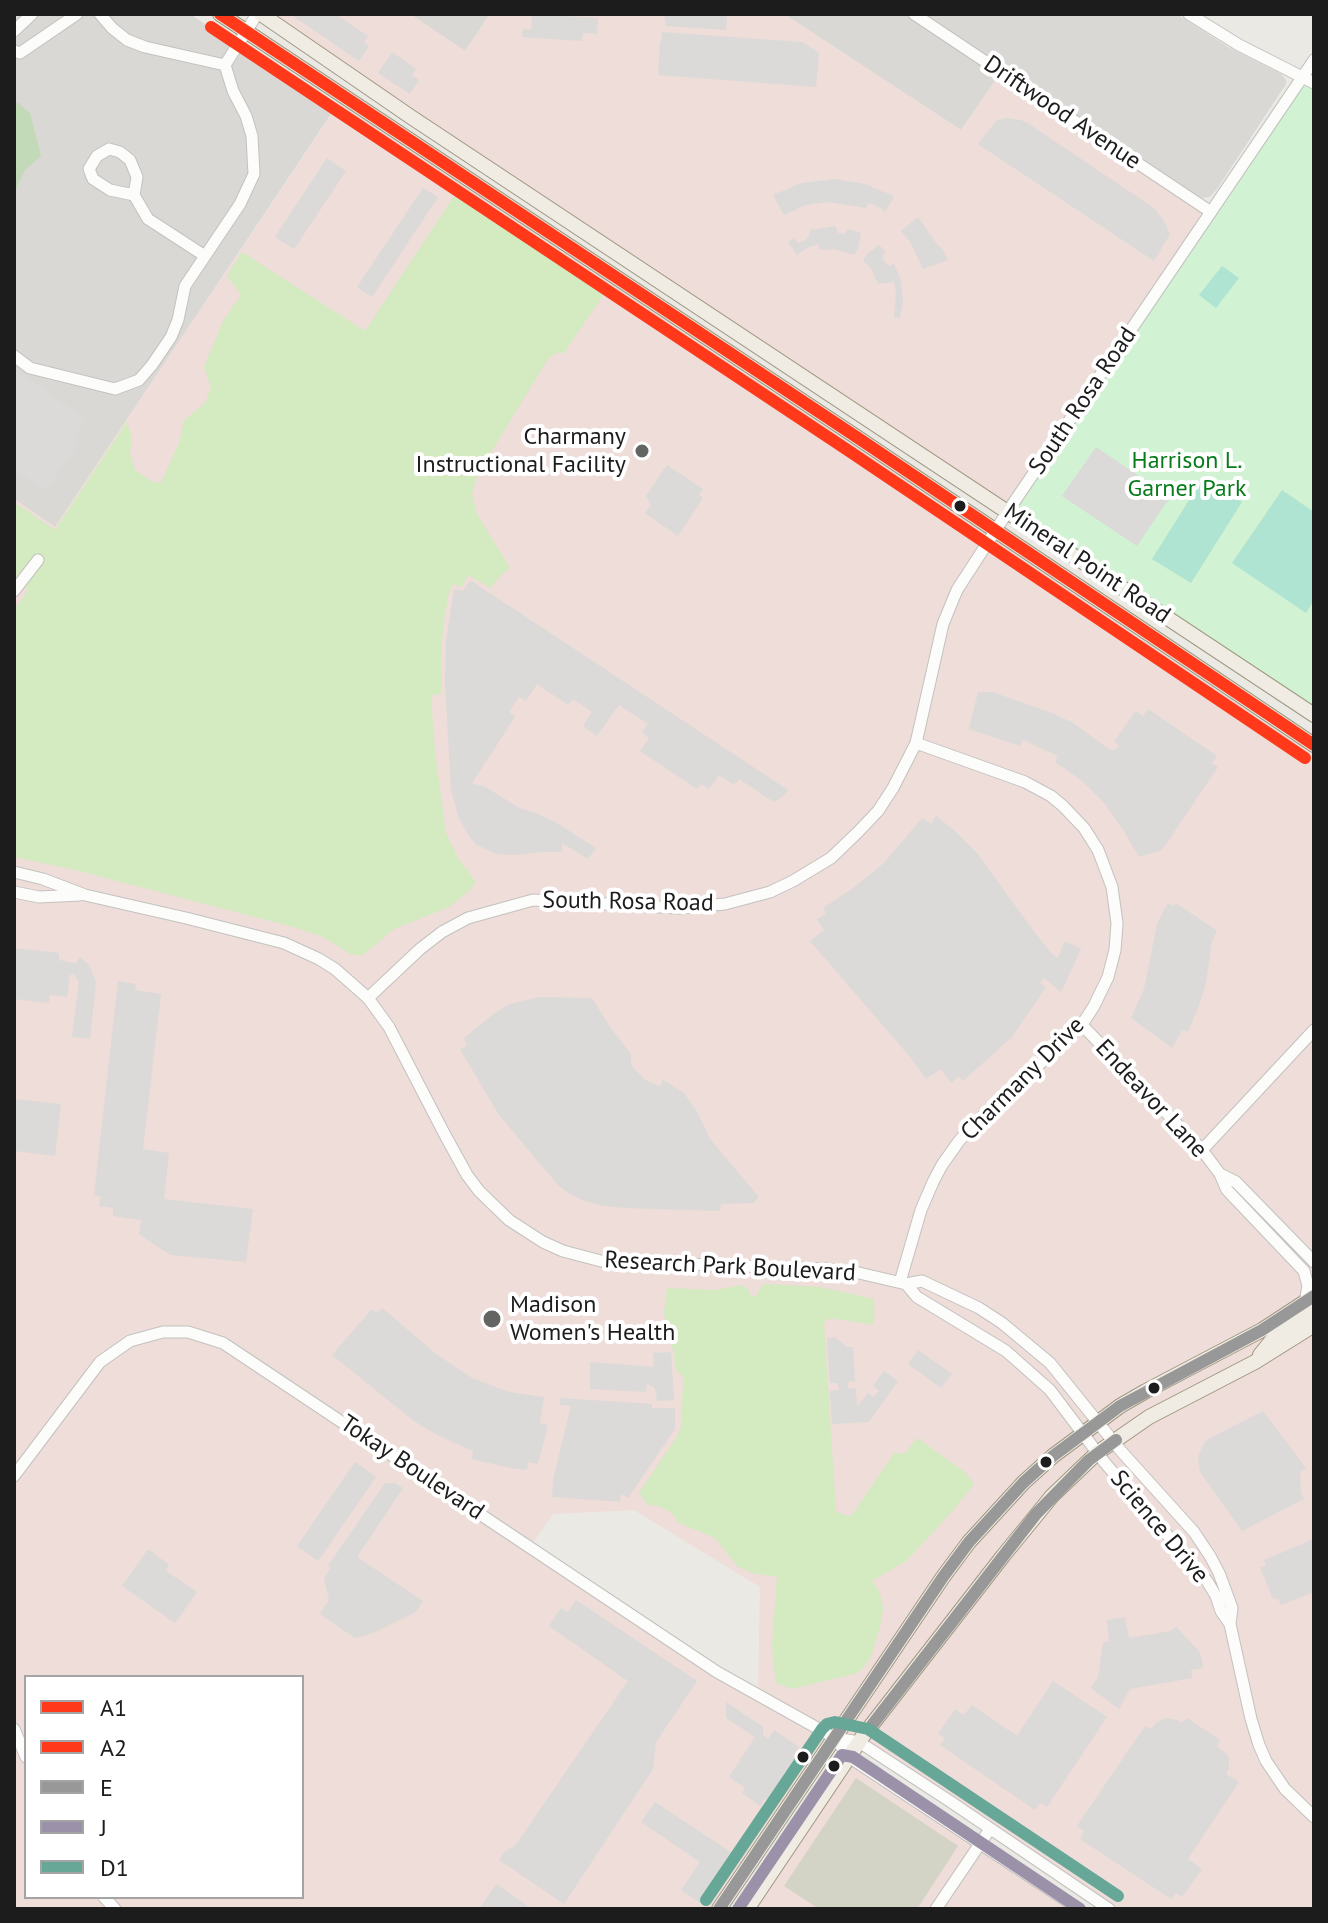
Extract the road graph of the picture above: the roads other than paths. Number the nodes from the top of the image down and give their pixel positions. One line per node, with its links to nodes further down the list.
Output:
1 (32, 14): 8 (street)
2 (77, 14): 10 (street)
3 (100, 14): 12 (street)
4 (220, 14): 9 (main road, Mineral Point Road)
5 (259, 14): 9 (street); 19 (main road, Mineral Point Road)
6 (914, 14): 16 (street, Driftwood Avenue)
7 (1189, 14): 13 (street)
8 (14, 31)
9 (245, 31): 12 (street); 20 (main road, Mineral Point Road)
10 (14, 51)
11 (1314, 60): 13 (street, South Rosa Road)
12 (225, 65): 17 (street)
13 (1302, 77): 14 (street); 16 (street, South Rosa Road)
14 (1314, 83)
15 (134, 195): 15 (street); 17 (street)
16 (1211, 212): 19 (street, South Rosa Road)
17 (205, 256): 18 (street)
18 (14, 356)
19 (1008, 511): 20 (street, South Rosa Road); 23 (main road, Mineral Point Road)
20 (995, 530): 24 (street, South Rosa Road); 25 (main road, Mineral Point Road)
21 (38, 560): 22 (street)
22 (14, 591)
23 (1314, 715)
24 (916, 743): 29 (street, South Rosa Road); 30 (street, Charmany Drive)
25 (1314, 745)
26 (14, 872): 28 (street, Research Park Boulevard)
27 (14, 892): 28 (street, Research Park Boulevard)
28 (85, 895): 29 (street, Research Park Boulevard)
29 (368, 998): 35 (street, Research Park Boulevard)
30 (1081, 1024): 32 (street, Endeavor Lane); 35 (street, Charmany Drive)
31 (1314, 1030): 32 (street)
32 (1202, 1150): 33 (street, Endeavor Lane)
33 (1220, 1174): 34 (street, Endeavor Lane); 36 (street, Endeavor Lane)
34 (1314, 1262)
35 (903, 1283): 39 (street, Research Park Boulevard); 40 (street, Research Park Boulevard)
36 (1311, 1302): 38 (main road); 39 (main road)
37 (1314, 1325): 38 (main road)
38 (1255, 1362): 41 (main road)
39 (1098, 1422): 40 (main road); 41 (street, Science Drive)
40 (1083, 1433): 42 (street, Science Drive); 46 (main road)
41 (1113, 1441): 42 (main road); 44 (street, Science Drive)
42 (1097, 1453): 44 (street, Science Drive); 47 (main road)
43 (14, 1476): 46 (street, Tokay Boulevard)
44 (1230, 1624): 50 (street, Science Drive)
45 (14, 1729): 48 (street)
46 (835, 1738): 47 (street, Tokay Boulevard); 49 (street, Tokay Boulevard); 53 (main road)
47 (859, 1742): 49 (main road); 51 (street, Tokay Boulevard)
48 (24, 1752)
49 (849, 1757): 52 (street, Tokay Boulevard); 54 (main road)
50 (1314, 1817)
51 (990, 1829): 52 (street); 57 (street, Tokay Boulevard)
52 (980, 1843): 55 (street); 56 (street, Tokay Boulevard)
53 (719, 1909)
54 (747, 1909)
55 (936, 1909)
56 (1079, 1909)
57 (1109, 1909)

